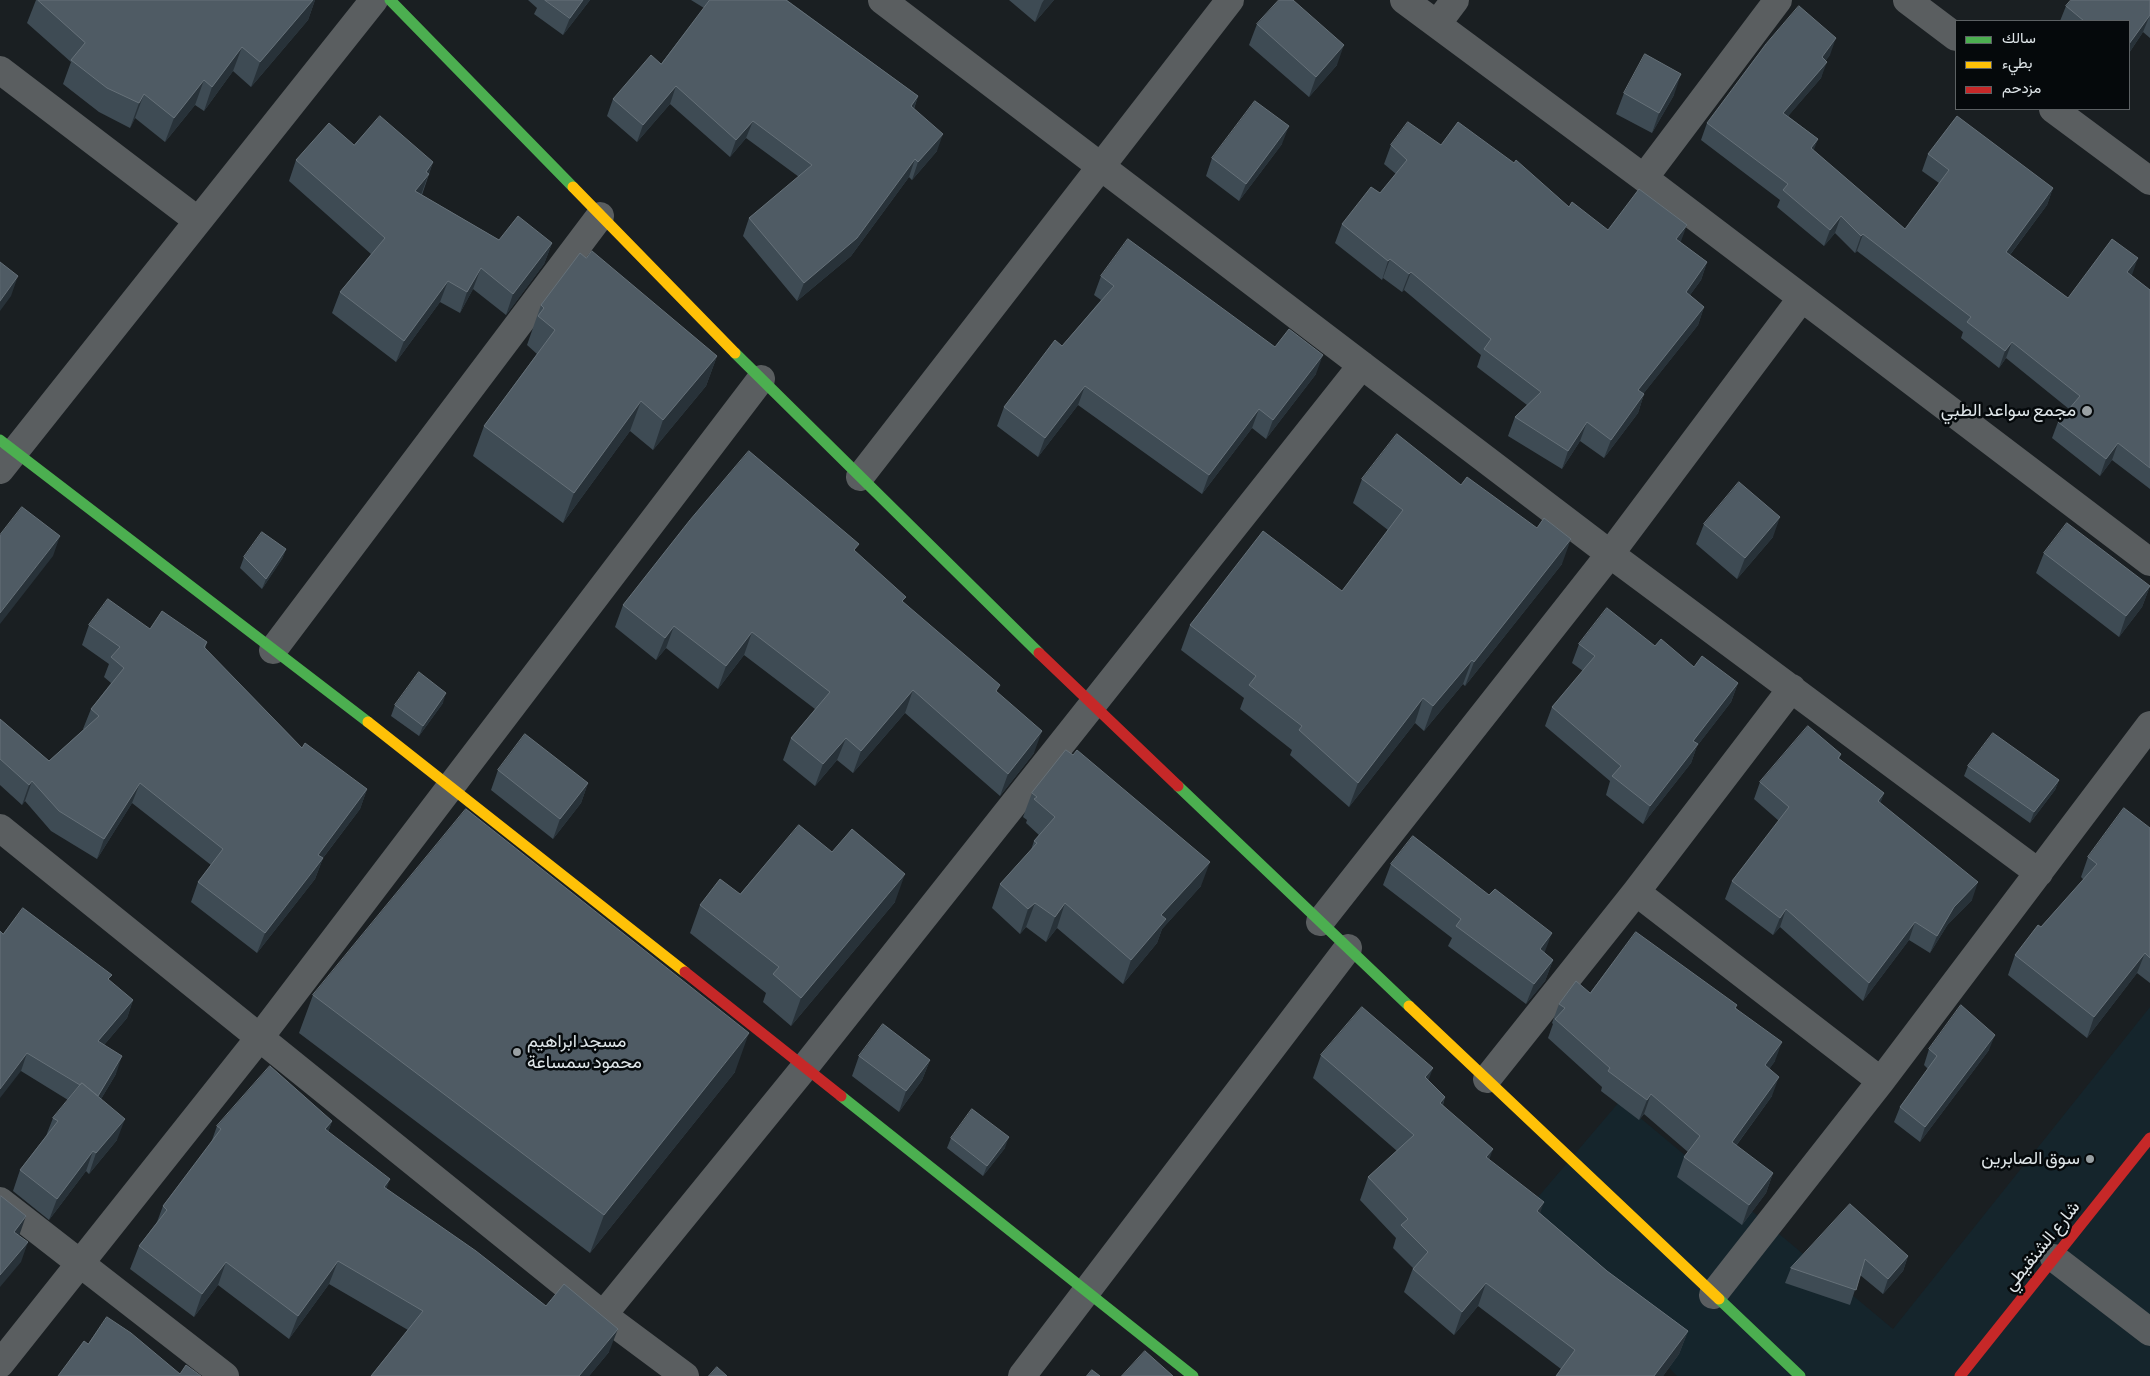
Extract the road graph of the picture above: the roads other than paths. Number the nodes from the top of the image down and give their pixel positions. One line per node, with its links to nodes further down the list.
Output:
1 (374, 0): 17 (street)
2 (390, 0): 16 (street)
3 (882, 0): 13 (street)
4 (1230, 0): 13 (street)
5 (1404, 0): 9 (street)
6 (1455, 0): 9 (street)
7 (1778, 0): 14 (street)
8 (1907, 0): 10 (street)
9 (1437, 24): 14 (street)
10 (1955, 35)
11 (0, 70): 17 (street)
12 (2054, 110): 15 (street)
13 (1101, 167): 19 (street); 22 (street)
14 (1644, 178): 18 (street)
15 (2150, 181)
16 (600, 216): 20 (street); 25 (street)
17 (197, 220): 21 (street)
18 (1801, 299): 23 (street); 24 (street)
19 (1362, 365): 23 (street); 27 (street)
20 (761, 379): 22 (street); 29 (street)
21 (5, 453): 25 (street)
22 (860, 477): 27 (street)
23 (1610, 554): 26 (street); 33 (street)
24 (2150, 562)
25 (273, 650): 29 (street)
26 (1792, 688): 31 (street); 32 (street)
27 (1093, 706): 33 (street); 36 (street)
28 (2150, 725): 31 (street)
29 (452, 786): 35 (street); 36 (street)
30 (0, 828): 35 (street)
31 (2039, 873): 38 (street)
32 (1636, 892): 37 (street); 38 (street)
33 (1320, 922): 34 (street)
34 (1348, 948): 37 (street); 43 (street)
35 (260, 1037): 42 (street); 45 (street)
36 (806, 1067): 43 (street); 45 (street)
37 (1488, 1079): 44 (street)
38 (1882, 1080): 44 (street)
39 (2150, 1138): 41 (street, شارع الشنقيطي)
40 (0, 1201): 42 (street)
41 (2054, 1258): 46 (street); 53 (street, شارع الشنقيطي)
42 (79, 1262): 47 (street); 48 (street)
43 (1087, 1293): 50 (street); 51 (street)
44 (1713, 1295): 52 (street)
45 (603, 1315): 49 (street)
46 (2150, 1332)
47 (0, 1364)
48 (225, 1376)
49 (685, 1376)
50 (1022, 1376)
51 (1194, 1376)
52 (1800, 1376)
53 (1960, 1376)

